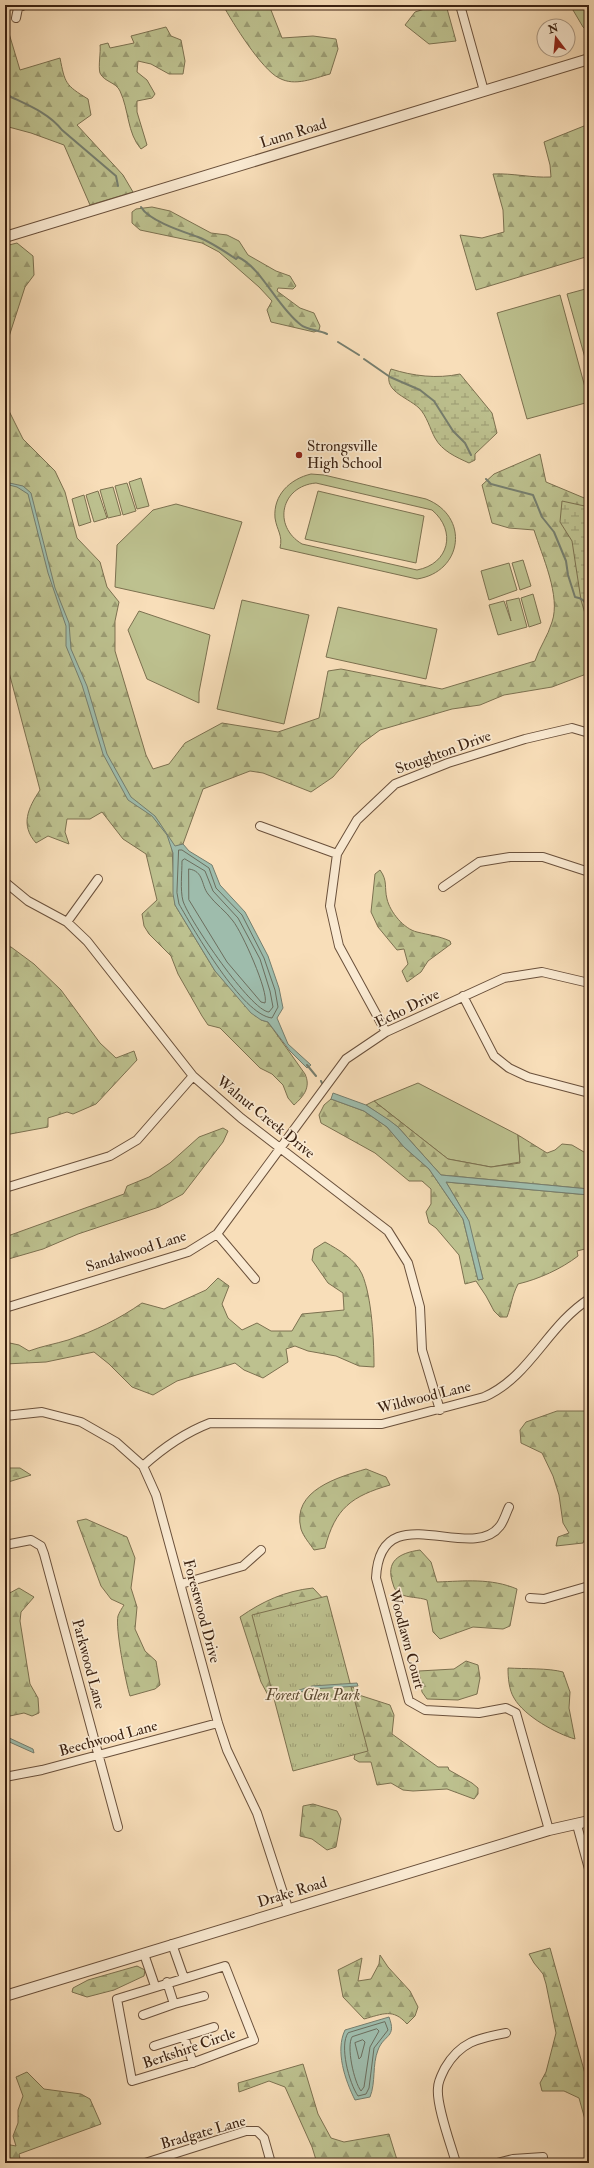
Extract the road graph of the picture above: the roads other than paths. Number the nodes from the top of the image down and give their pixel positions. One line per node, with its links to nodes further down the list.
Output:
1 (24, 5): 3 (street)
2 (460, 5): 5 (street)
3 (16, 18)
4 (589, 59): 5 (street, Lunn Road)
5 (484, 91): 6 (street, Lunn Road)
6 (5, 237)
7 (589, 732): 9 (street, Stoughton Drive)
8 (260, 826): 9 (street)
9 (337, 854): 17 (street, Stoughton Drive)
10 (589, 872): 13 (street)
11 (98, 879): 14 (street)
12 (5, 882): 14 (street, Walnut Creek Drive)
13 (443, 887)
14 (66, 922): 18 (street, Walnut Creek Drive)
15 (589, 983): 16 (street, Echo Drive)
16 (463, 996): 17 (street, Echo Drive); 19 (street)
17 (386, 1032): 20 (street, Echo Drive)
18 (193, 1076): 20 (street, Walnut Creek Drive); 21 (street)
19 (589, 1093)
20 (282, 1148): 22 (street, Sandalwood Lane); 26 (street, Walnut Creek Drive)
21 (5, 1188)
22 (217, 1234): 23 (street); 25 (street, Sandalwood Lane)
23 (255, 1279)
24 (589, 1299): 26 (street, Wildwood Lane)
25 (5, 1308)
26 (440, 1410): 28 (street, Wildwood Lane)
27 (5, 1416): 28 (street, Forestwood Drive)
28 (143, 1466): 32 (street, Forestwood Drive)
29 (508, 1507): 41 (street, Woodlawn Court)
30 (5, 1545): 36 (street, Parkwood Lane)
31 (261, 1550): 32 (street)
32 (181, 1584): 35 (street, Forestwood Drive)
33 (589, 1586): 34 (street)
34 (530, 1598)
35 (218, 1723): 36 (street, Beechwood Lane); 43 (street, Forestwood Drive)
36 (99, 1754): 37 (street, Beechwood Lane); 40 (street, Parkwood Lane)
37 (5, 1777)
38 (589, 1822): 39 (street, Drake Road)
39 (577, 1825): 41 (street, Drake Road); 42 (street)
40 (118, 1827)
41 (548, 1830): 43 (street, Drake Road)
42 (589, 1869)
43 (288, 1908): 44 (street, Drake Road)
44 (172, 1944): 45 (street, Drake Road); 46 (street)
45 (144, 1954): 48 (street); 49 (street, Drake Road)
46 (184, 1978): 47 (street); 57 (street, Berkshire Circle)
47 (167, 1982): 48 (street); 51 (street)
48 (155, 1986): 57 (street, Berkshire Circle)
49 (5, 1996)
50 (204, 1996): 51 (street)
51 (174, 2004): 52 (street)
52 (143, 2015)
53 (214, 2027): 55 (street)
54 (506, 2033): 61 (street)
55 (184, 2036): 56 (street); 57 (street)
56 (154, 2046)
57 (193, 2063)
58 (543, 2157): 62 (street)
59 (145, 2163): 60 (street, Bradgate Lane)
60 (271, 2163)
61 (456, 2163)
62 (497, 2163)

